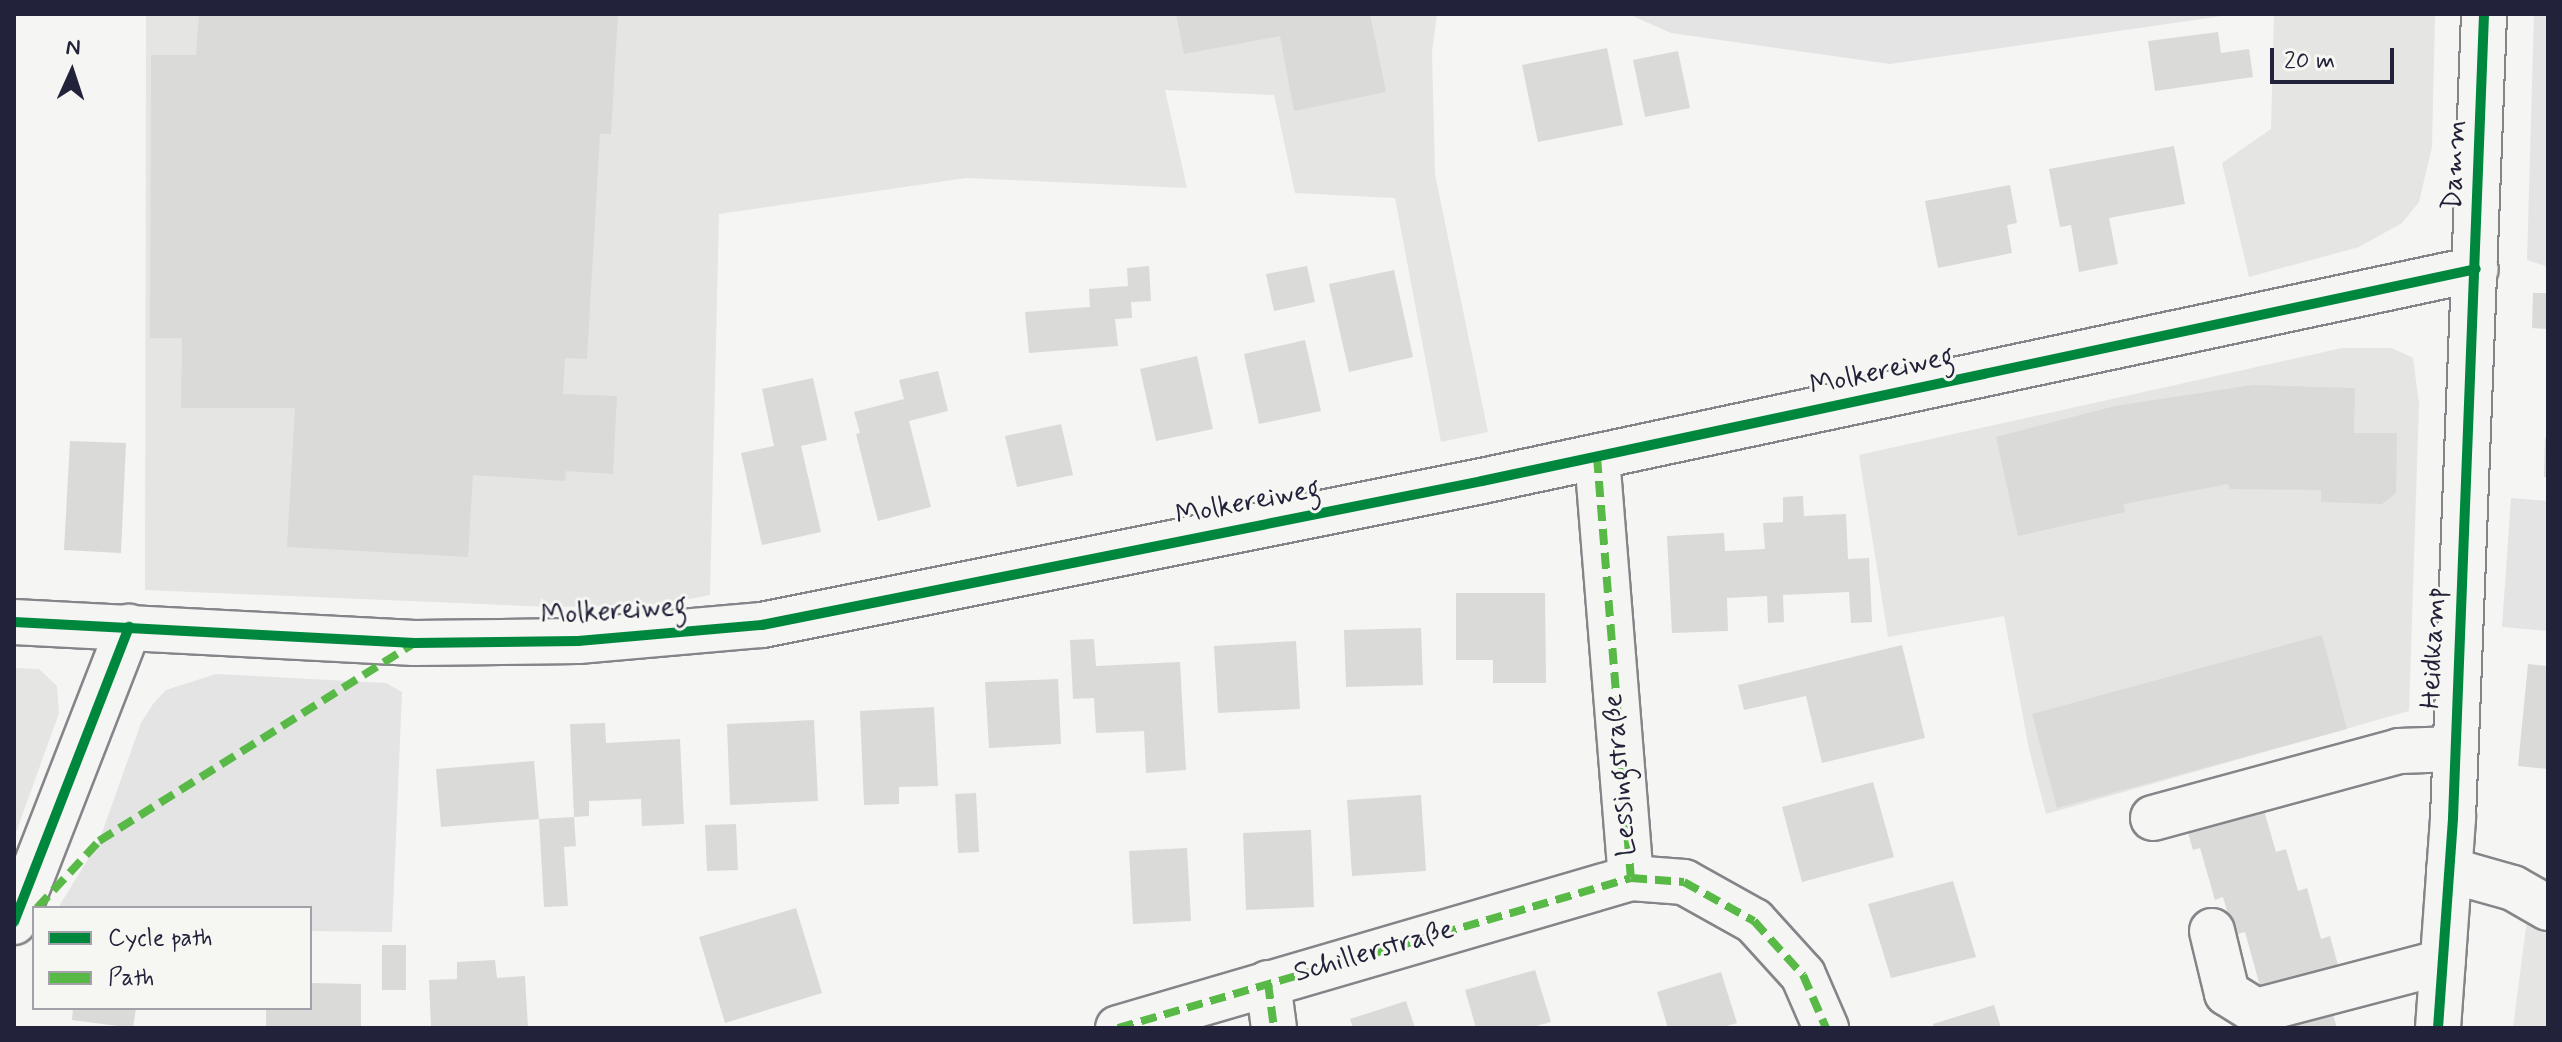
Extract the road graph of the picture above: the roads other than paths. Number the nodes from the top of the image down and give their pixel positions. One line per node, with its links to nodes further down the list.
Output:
1 (2484, 14): 2 (main road, Damm)
2 (2476, 269): 3 (main road, Molkereiweg); 6 (main road, Heidkamp)
3 (1597, 457): 5 (main road, Molkereiweg); 9 (main road, Lessingstraße)
4 (14, 622): 5 (main road, Molkereiweg)
5 (129, 627): 11 (main road)
6 (2455, 749): 7 (main road); 8 (main road, Heidkamp)
7 (2153, 818)
8 (2449, 870): 10 (main road); 13 (main road, Heidkamp)
9 (1631, 878): 14 (main road, Schillerstraße); 17 (main road, Lessingstraße)
10 (2548, 908)
11 (14, 922)
12 (2212, 931): 13 (main road)
13 (2443, 962): 18 (main road, Heidkamp)
14 (1268, 983): 15 (main road, Schillerstraße); 16 (main road)
15 (1118, 1028)
16 (1274, 1028)
17 (1826, 1028)
18 (2438, 1028)

